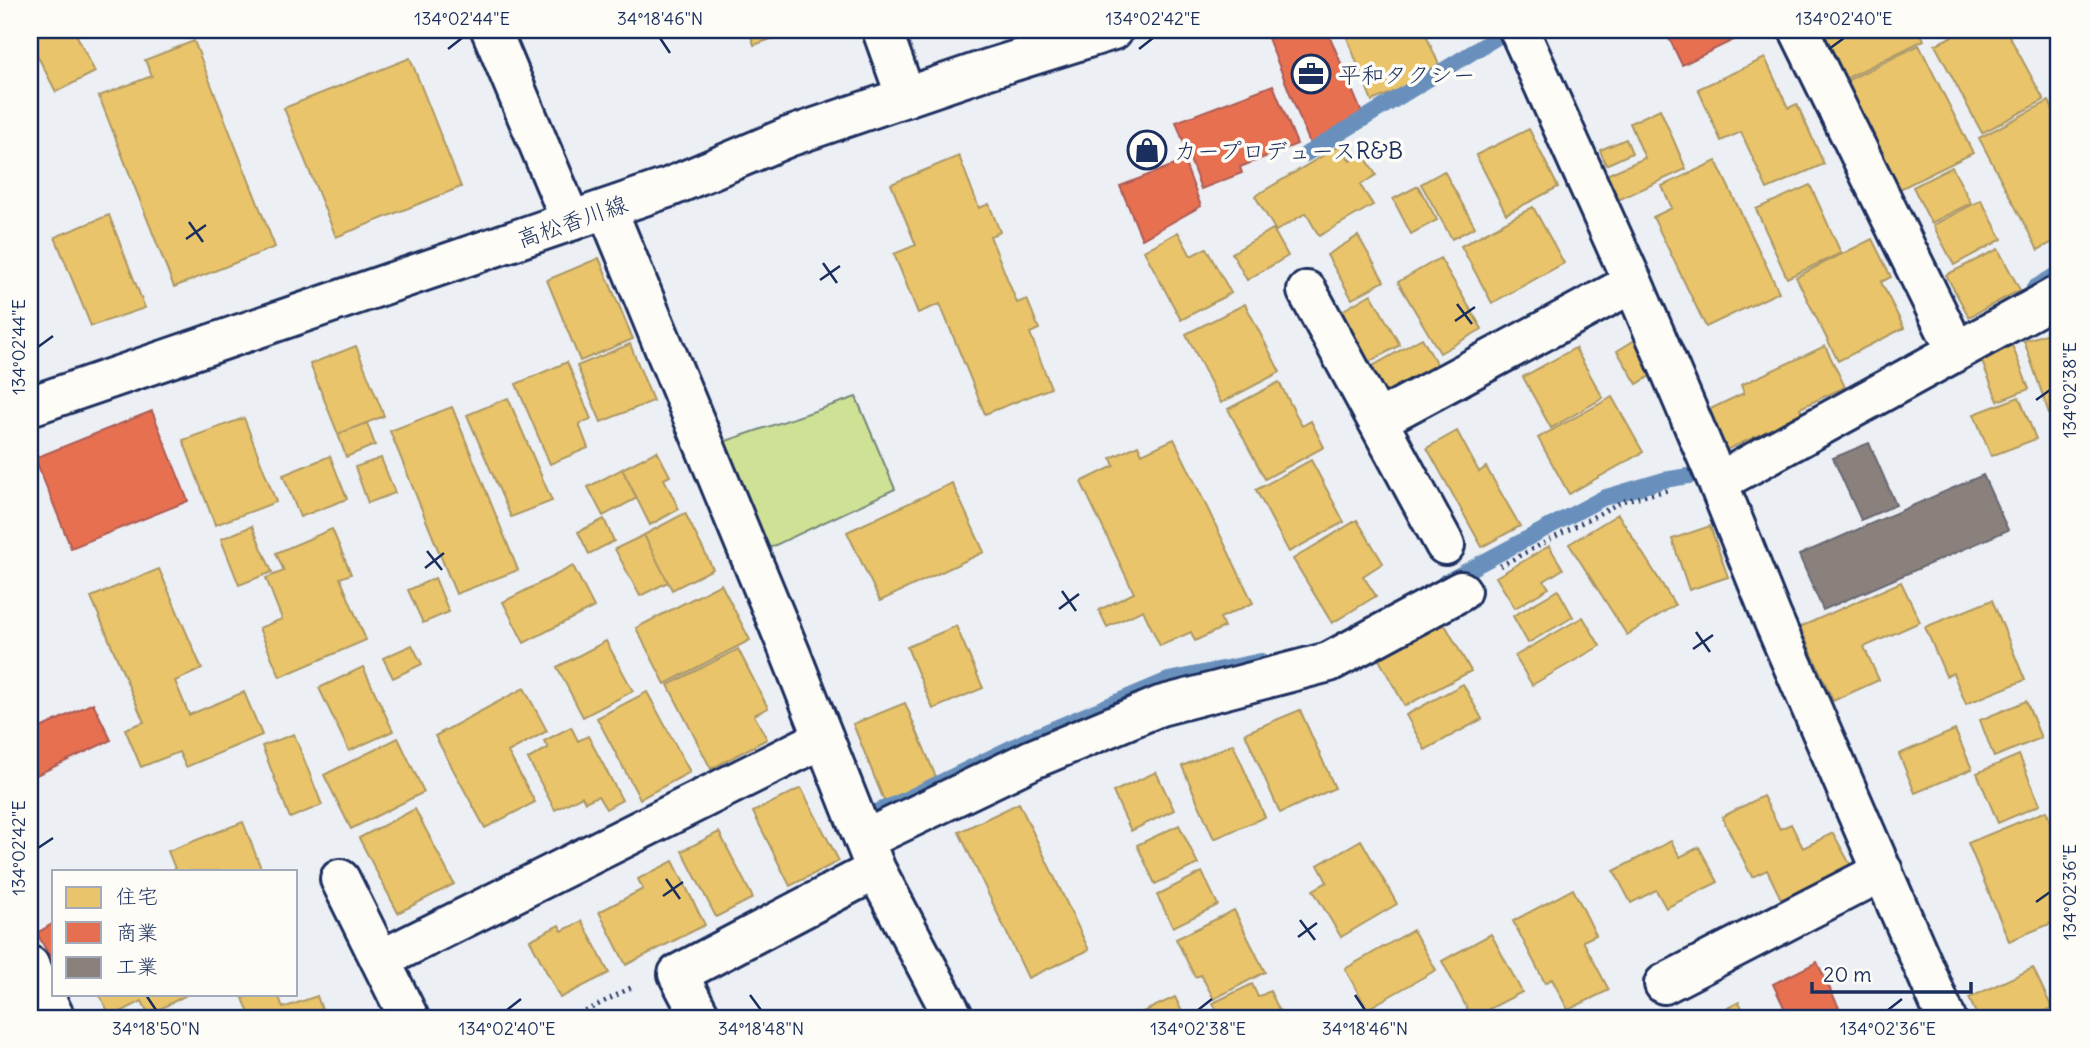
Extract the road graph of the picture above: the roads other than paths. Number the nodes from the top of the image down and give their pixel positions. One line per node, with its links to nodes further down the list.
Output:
1 (491, 30): 8 (main road)
2 (882, 30): 6 (main road)
3 (1112, 30): 6 (main road, 高松香川線)
4 (1519, 30): 9 (main road)
5 (1798, 30): 12 (main road)
6 (906, 97): 7 (main road, 高松香川線)
7 (607, 209): 8 (main road, 高松香川線); 18 (main road)
8 (570, 221): 13 (main road, 高松香川線)
9 (1633, 283): 14 (main road); 15 (main road)
10 (1307, 291): 14 (main road)
11 (2059, 295): 15 (main road)
12 (1945, 330)
13 (30, 406)
14 (1378, 421): 16 (main road)
15 (1717, 480): 20 (main road)
16 (1445, 545)
17 (1461, 592): 19 (main road)
18 (824, 737): 19 (main road); 22 (main road)
19 (870, 855): 27 (main road); 28 (main road)
20 (1883, 871): 24 (main road); 29 (main road)
21 (340, 879): 22 (main road)
22 (380, 960): 26 (main road)
23 (30, 966): 25 (main road)
24 (1664, 984)
25 (55, 1018)
26 (409, 1018)
27 (701, 1018)
28 (954, 1018)
29 (1946, 1018)

